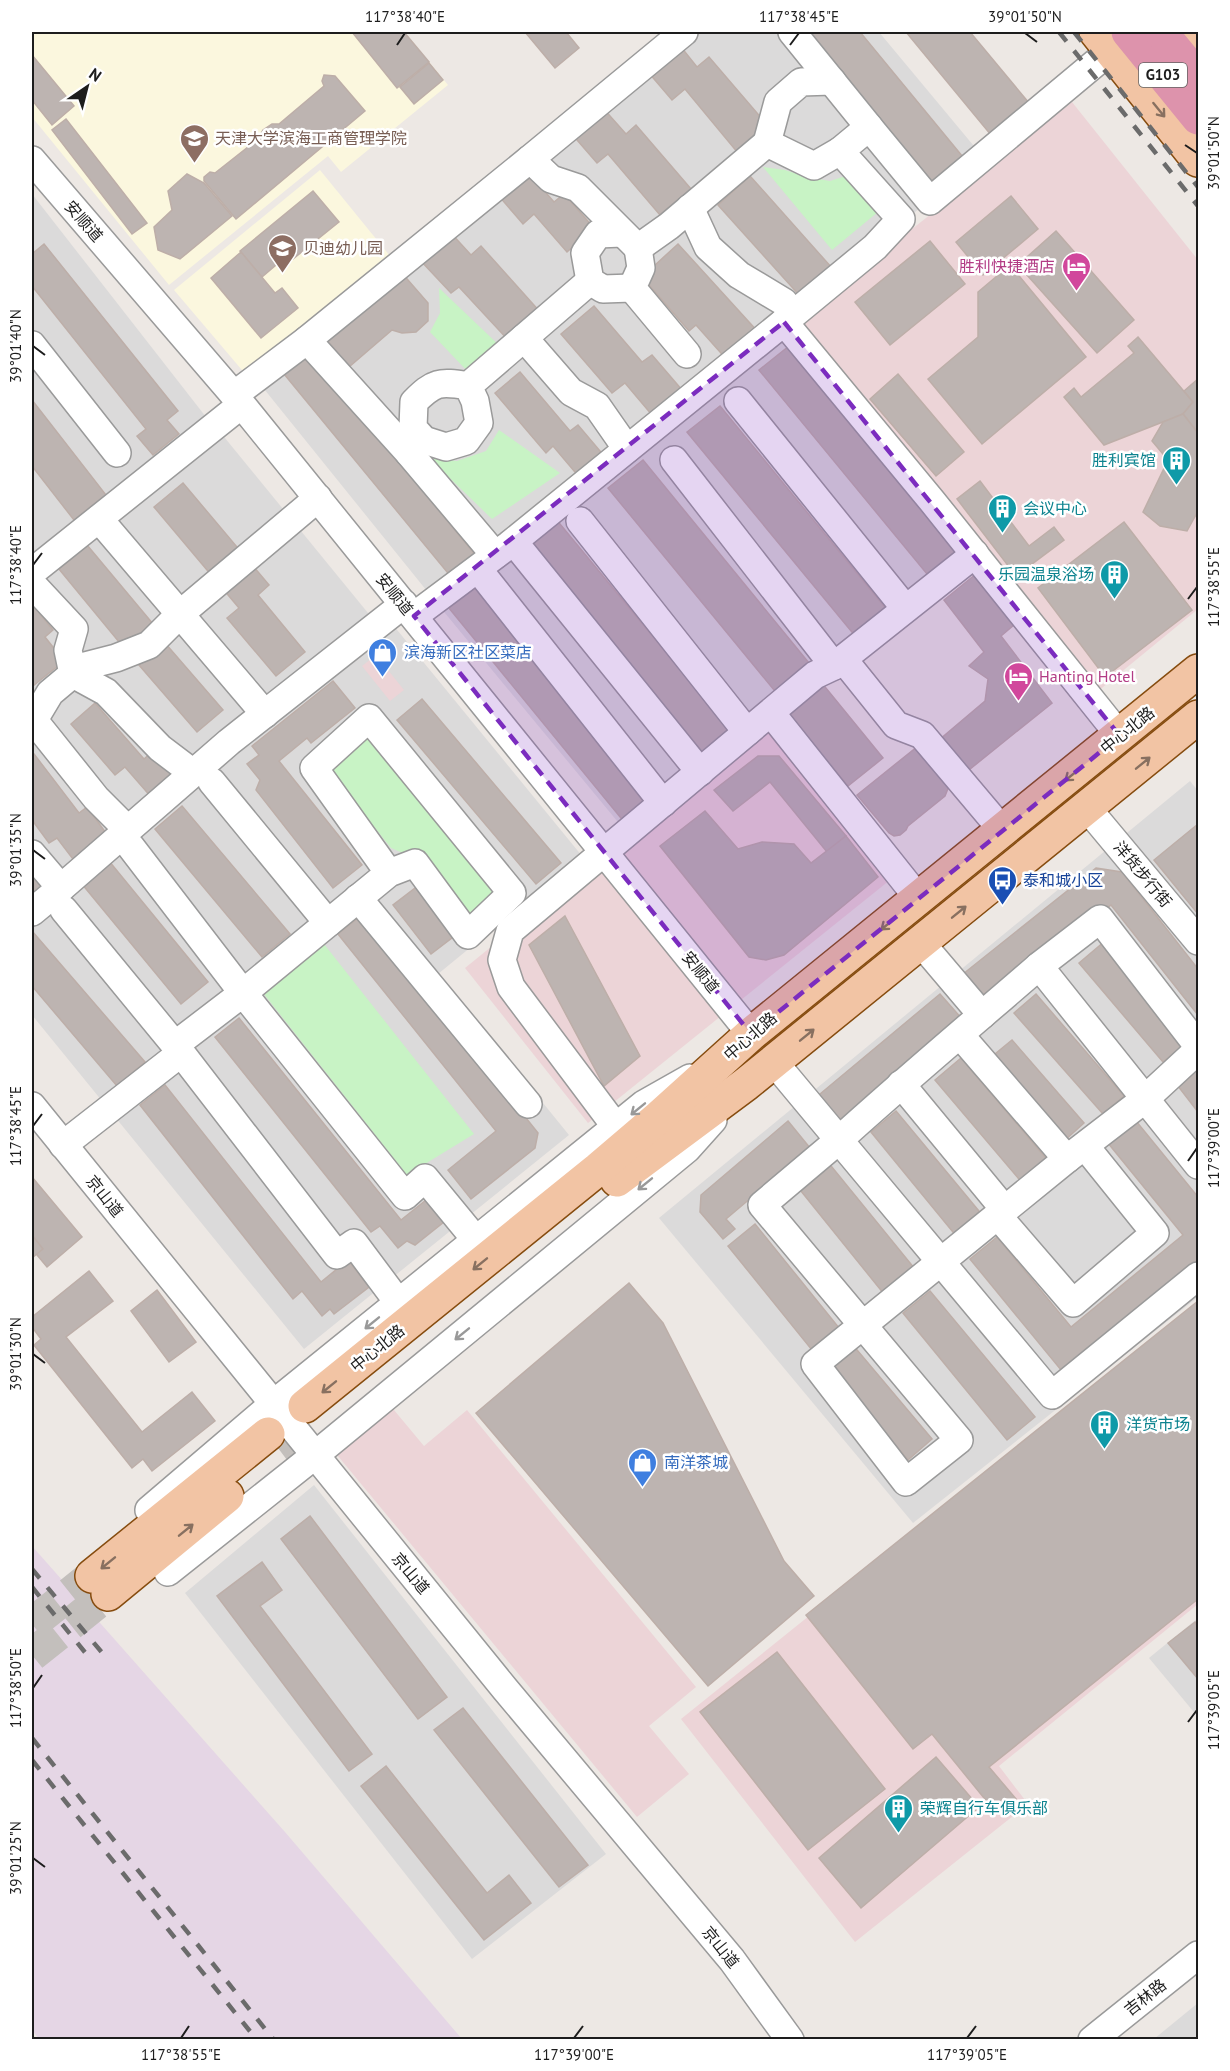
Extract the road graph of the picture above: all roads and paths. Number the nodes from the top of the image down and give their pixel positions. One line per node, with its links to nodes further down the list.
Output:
1 (684, 32): 11 (street)
2 (792, 32): 6 (street)
3 (1161, 32): 5 (highway, G103)
4 (1112, 38): 7 (highway, G103); 8 (street); 13 (main road, G103, one-way to 13)
5 (1198, 77)
6 (832, 81): 8 (street); 9 (street)
7 (1198, 118)
8 (869, 127): 10 (street)
9 (767, 143): 10 (street); 14 (street)
10 (840, 151): 18 (street)
11 (530, 159): 15 (street); 20 (street)
12 (32, 160): 24 (street, 安顺道)
13 (1198, 160)
14 (690, 208): 15 (street); 18 (street)
15 (630, 240): 16 (street); 17 (street)
16 (590, 281): 17 (street); 19 (street)
17 (632, 288): 22 (street)
18 (788, 318): 27 (street); 33 (street)
19 (524, 338): 23 (street); 27 (street)
20 (307, 340): 24 (street); 26 (street)
21 (32, 345): 28 (street)
22 (687, 354)
23 (468, 386): 26 (street); 26 (street)
24 (238, 400): 30 (street, 安顺道); 31 (street)
25 (738, 401): 37 (street)
26 (416, 447): 34 (street)
27 (627, 449): 34 (street)
28 (117, 453)
29 (674, 460): 40 (street)
30 (318, 498): 38 (street, 安顺道); 39 (street)
31 (99, 519): 35 (street); 39 (street)
32 (580, 521): 47 (street)
33 (975, 554): 37 (street); 48 (street)
34 (496, 555): 38 (street); 49 (street); 51 (street)
35 (32, 573)
36 (32, 584): 42 (street)
37 (905, 608): 40 (street)
38 (409, 610): 44 (street); 55 (street, 安顺道)
39 (180, 614): 42 (street); 44 (street)
40 (839, 662): 43 (street); 53 (street)
41 (1198, 671): 48 (main road, 中心北路)
42 (73, 674): 46 (street); 50 (street)
43 (771, 713): 47 (street); 60 (street)
44 (265, 714): 50 (street)
45 (1198, 717): 52 (main road, 中心北路, one-way to 45)
46 (32, 720): 54 (street)
47 (747, 732): 49 (street)
48 (1120, 736): 53 (main road, 中心北路, one-way to 53)
49 (700, 772): 51 (street)
50 (203, 777): 54 (street); 62 (street)
51 (663, 803): 55 (street)
52 (1087, 808): 63 (street, 洋货步行街); 64 (main road, 中心北路, one-way to 52)
53 (1003, 831): 60 (main road, 中心北路)
54 (130, 838): 59 (street); 66 (street)
55 (603, 853): 68 (street, 安顺道); 78 (street)
56 (32, 854): 59 (street)
57 (389, 873): 57 (street); 58 (street)
58 (358, 898): 62 (street); 76 (street)
59 (63, 899): 61 (street); 71 (street)
60 (919, 899): 68 (main road, 中心北路, one-way to 68)
61 (32, 912)
62 (328, 923): 66 (street)
63 (1198, 941)
64 (921, 943): 67 (street); 73 (main road, 中心北路, one-way to 64)
65 (1039, 966): 67 (street); 70 (street); 75 (street)
66 (243, 993): 71 (street); 84 (street)
67 (982, 1015): 69 (street)
68 (751, 1034): 72 (main road, 中心北路)
69 (960, 1035): 74 (street); 81 (street)
70 (1198, 1048): 75 (street)
71 (178, 1049): 80 (street); 87 (street)
72 (725, 1058): 78 (street, one-way to 78); 89 (main road, 中心北路, one-way to 89)
73 (774, 1062): 79 (street); 89 (main road, 中心北路)
74 (901, 1084): 79 (street); 83 (street)
75 (1145, 1099): 81 (street); 82 (street)
76 (528, 1104)
77 (32, 1106): 80 (street, 京山道)
78 (616, 1127): 84 (street)
79 (839, 1140): 85 (street); 88 (street)
80 (63, 1145): 90 (street, 京山道)
81 (1076, 1153): 83 (street); 83 (street)
82 (1198, 1165)
83 (1002, 1213): 85 (street)
84 (476, 1240): 87 (street)
85 (941, 1262): 86 (street); 88 (street)
86 (1198, 1276)
87 (398, 1302): 90 (street, one-way to 90)
88 (864, 1325): 88 (street)
89 (312, 1429): 90 (street, 京山道); 92 (street); 95 (street, 京山道)
90 (274, 1430): 91 (street); 93 (main road)
91 (135, 1522)
92 (168, 1572)
93 (100, 1585)
94 (1198, 1955): 96 (street, 吉林路)
95 (790, 2040)
96 (1092, 2040)

